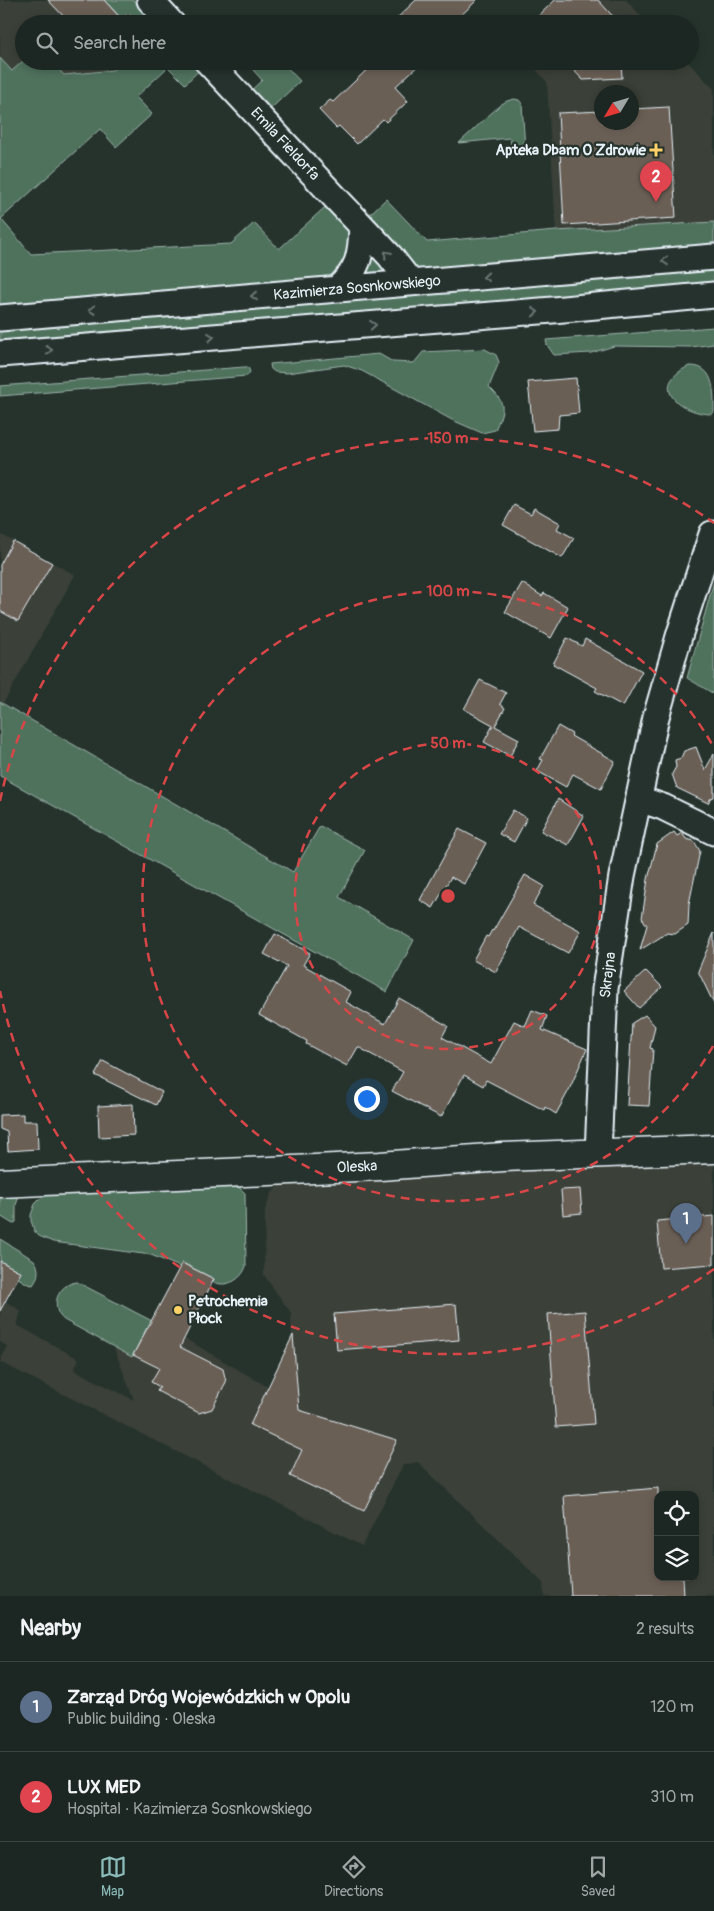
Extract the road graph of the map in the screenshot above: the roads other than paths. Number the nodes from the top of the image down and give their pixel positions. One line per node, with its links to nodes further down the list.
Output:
1 (150, 0): 2 (street)
2 (164, 15)
3 (215, 70): 4 (street, Emila Fieldorfa)
4 (362, 227): 6 (street, Emila Fieldorfa, one-way to 4); 7 (street)
5 (714, 257): 6 (street, Kazimierza Sosnkowskiego, one-way to 6)
6 (411, 283): 7 (street, Kazimierza Sosnkowskiego)
7 (337, 289): 9 (street, Kazimierza Sosnkowskiego, one-way to 9)
8 (714, 295): 10 (street, one-way to 8)
9 (0, 318)
10 (0, 354)
11 (712, 534): 12 (street, Skrajna)
12 (639, 800): 13 (street); 15 (street, Skrajna)
13 (714, 832)
14 (714, 1149): 15 (main road, Oleska)
15 (598, 1154): 16 (main road, Oleska)
16 (0, 1183)

